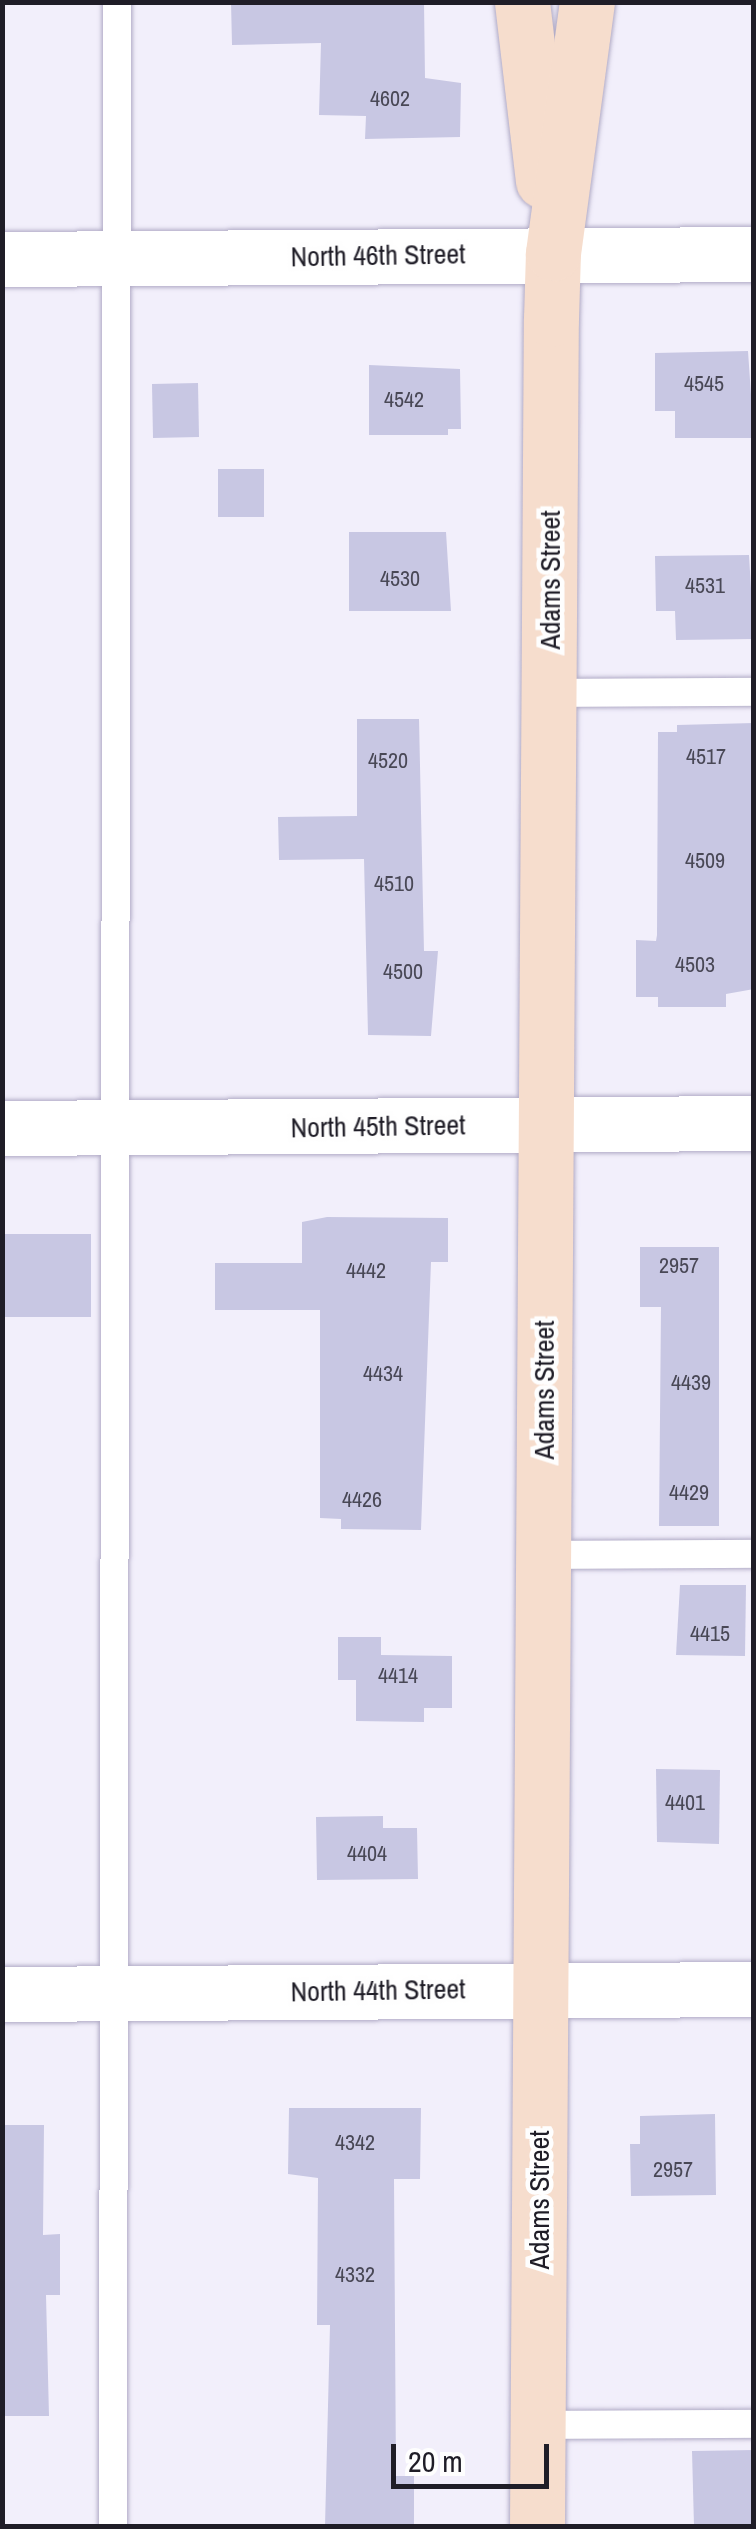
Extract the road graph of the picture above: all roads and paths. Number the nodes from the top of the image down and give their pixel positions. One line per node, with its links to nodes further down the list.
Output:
1 (117, 2): 7 (lane)
2 (522, 2): 4 (main road, Adams Street)
3 (587, 2): 4 (main road, Adams Street)
4 (553, 253): 5 (street, North 46th Street); 7 (street, North 46th Street); 9 (main road, Adams Street)
5 (754, 254)
6 (2, 259): 7 (street, North 46th Street)
7 (116, 259): 13 (lane)
8 (754, 692): 9 (lane)
9 (549, 693): 10 (main road, Adams Street)
10 (545, 1123): 11 (street, North 45th Street); 13 (street, North 45th Street); 14 (main road, Adams Street)
11 (754, 1123)
12 (2, 1128): 13 (street, North 45th Street)
13 (119, 1128): 19 (lane)
14 (543, 1554): 15 (lane); 16 (main road, Adams Street)
15 (754, 1554)
16 (540, 1989): 17 (street, North 44th Street); 19 (street, North 44th Street); 21 (main road, Adams Street)
17 (754, 1989)
18 (2, 1994): 19 (street, North 44th Street)
19 (118, 1994): 22 (lane)
20 (754, 2424): 21 (lane)
21 (538, 2425): 23 (main road, Adams Street)
22 (113, 2526)
23 (537, 2526)

